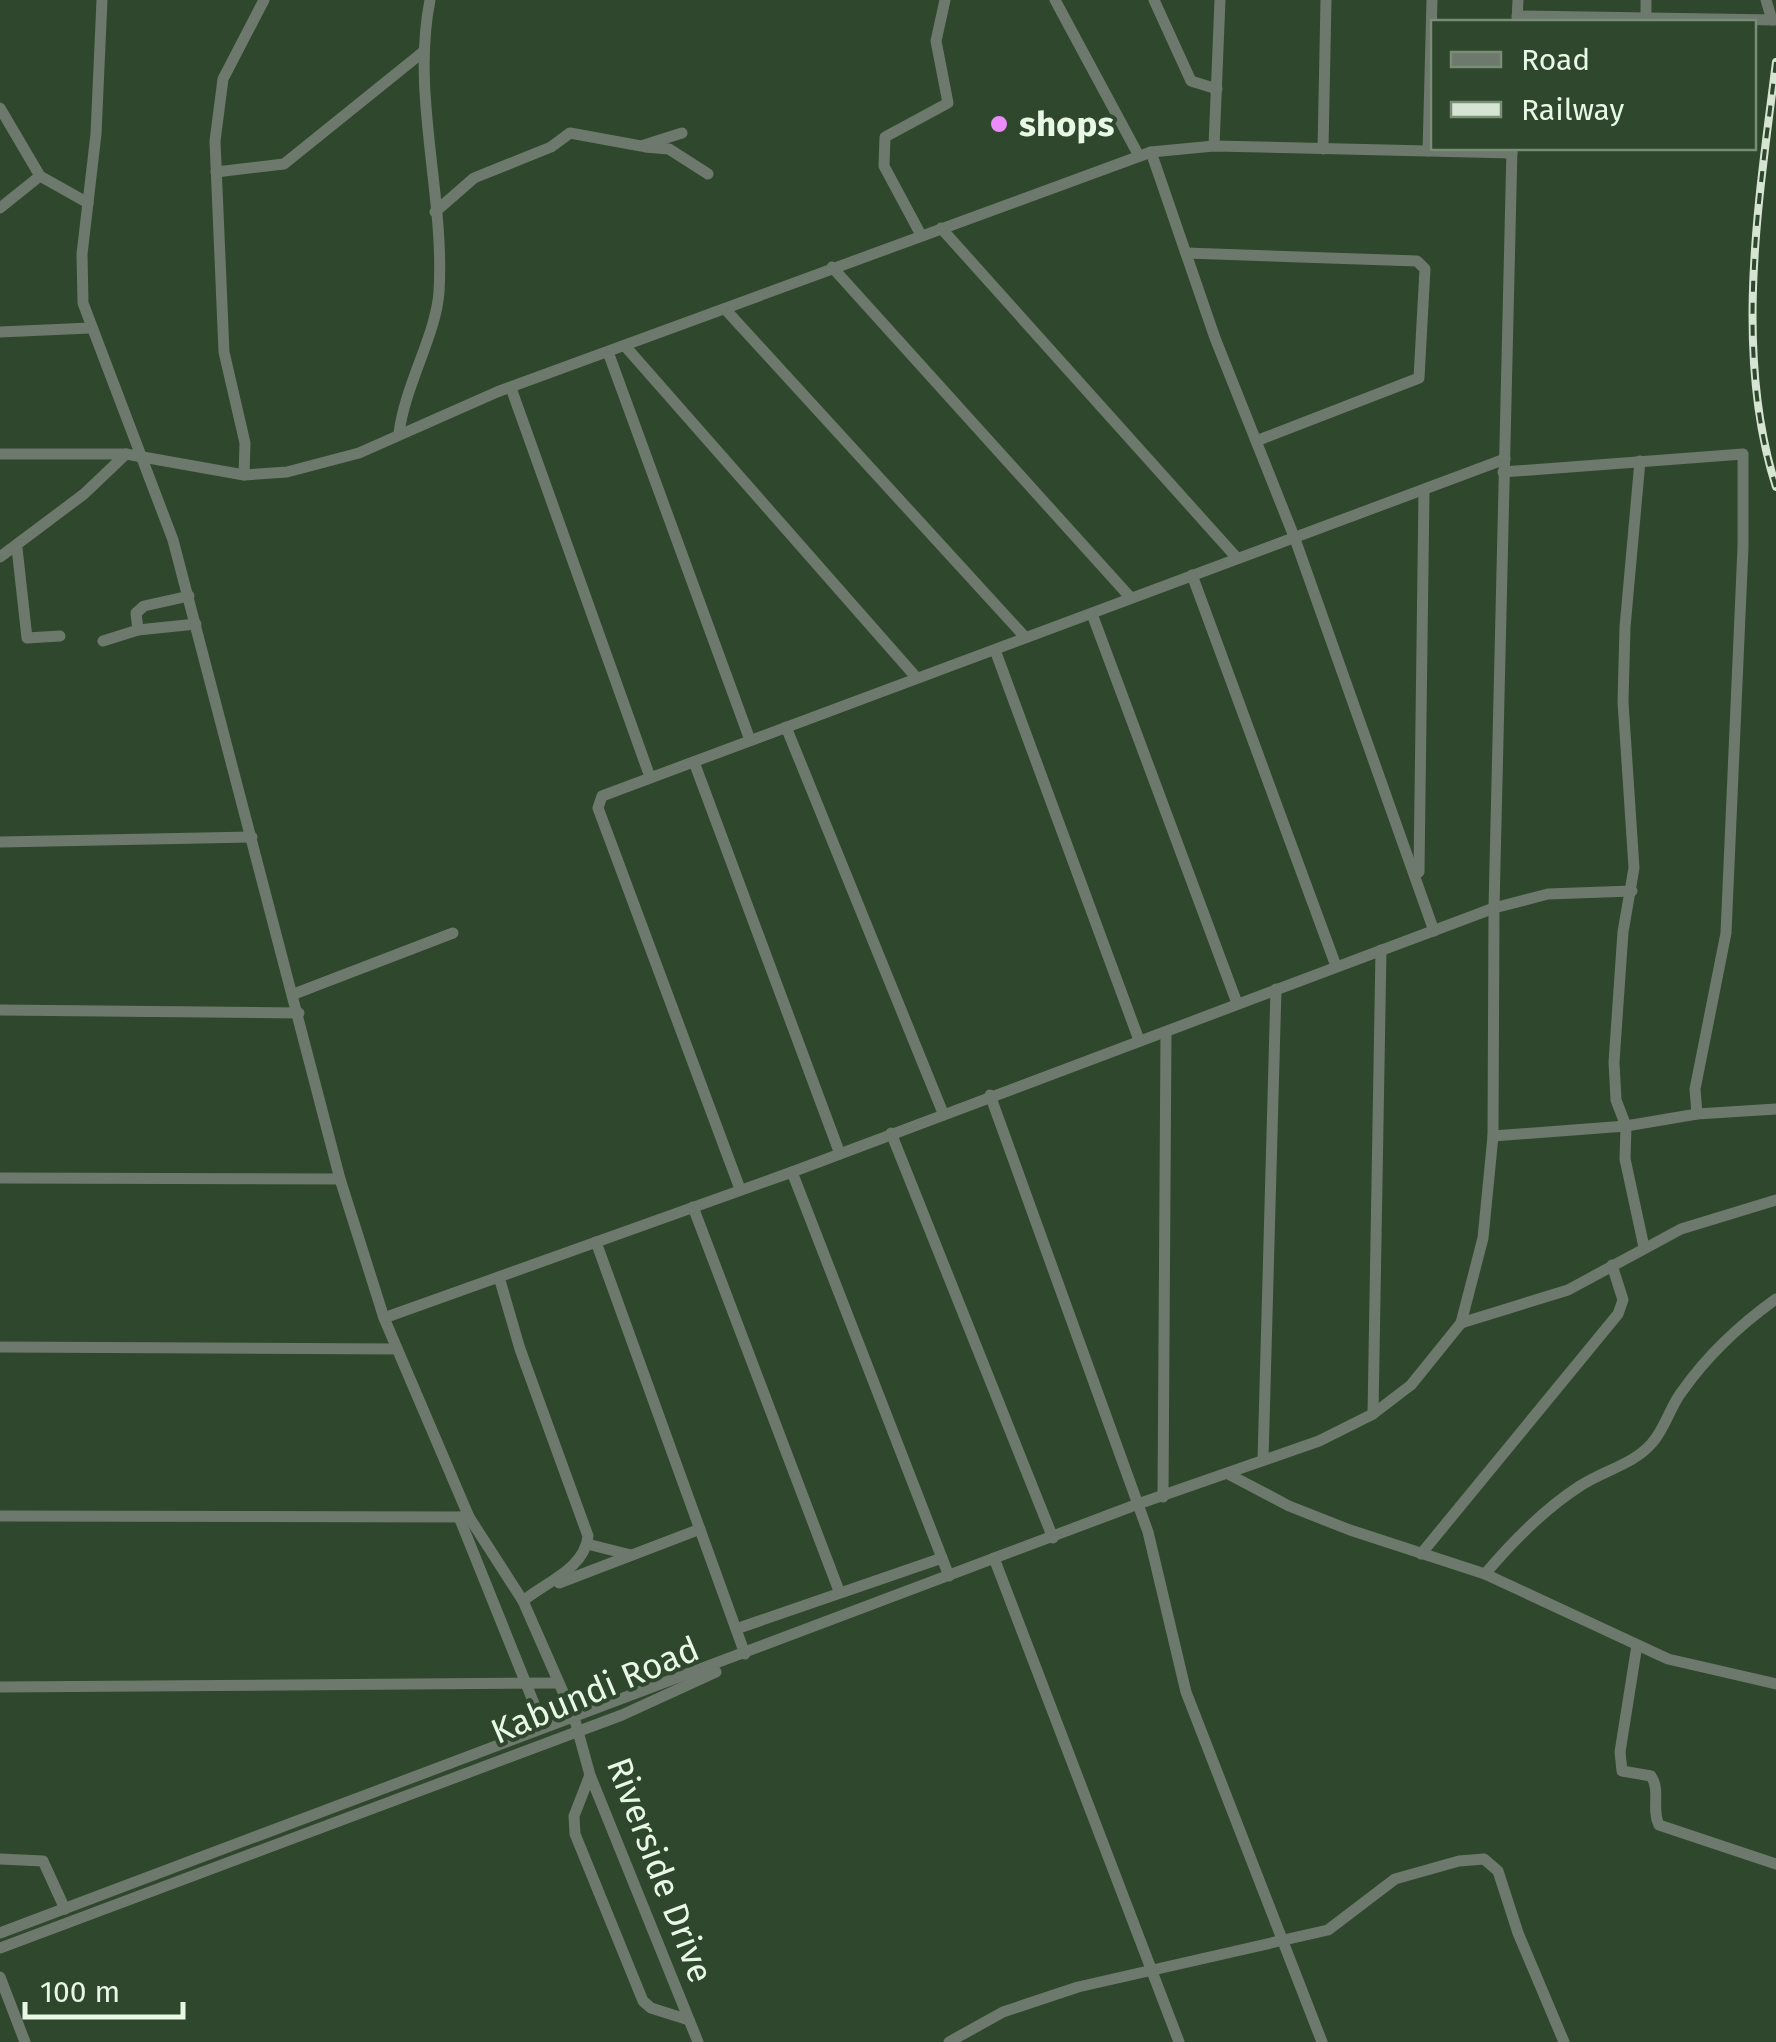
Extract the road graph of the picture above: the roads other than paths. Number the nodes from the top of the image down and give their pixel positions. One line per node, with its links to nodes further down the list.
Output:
1 (102, 0): 29 (street)
2 (264, 0): 26 (street)
3 (430, 0): 16 (street)
4 (945, 0): 33 (street)
5 (1054, 0): 25 (street)
6 (1154, 0): 17 (street)
7 (1220, 0): 17 (street)
8 (1326, 0): 22 (street)
9 (1518, 0): 13 (street)
10 (1646, 0): 12 (street)
11 (1766, 0): 14 (street)
12 (1646, 19): 13 (street); 14 (street)
13 (1517, 20)
14 (1774, 20)
15 (1431, 38): 24 (street)
16 (424, 52): 26 (street); 31 (street)
17 (1218, 89): 21 (street)
18 (0, 108): 28 (street)
19 (682, 133): 20 (street)
20 (641, 146): 27 (street); 31 (street)
21 (1214, 146): 22 (street); 25 (street)
22 (1324, 149): 24 (street)
23 (1512, 150): 24 (street); 48 (street)
24 (1428, 152)
25 (1145, 154): 32 (street); 34 (street)
26 (216, 172): 49 (street)
27 (708, 174)
28 (40, 176): 29 (street); 30 (street)
29 (88, 203): 37 (street)
30 (0, 208)
31 (435, 212): 42 (street)
32 (941, 228): 33 (street); 54 (street)
33 (921, 235): 35 (street)
34 (1186, 253): 43 (street); 43 (street)
35 (832, 267): 36 (street); 57 (street)
36 (725, 309): 39 (street); 62 (street)
37 (90, 328): 38 (street); 46 (street)
38 (0, 332)
39 (625, 346): 40 (street); 65 (street)
40 (608, 352): 41 (street); 67 (street)
41 (511, 388): 42 (street); 69 (street)
42 (400, 433): 49 (street)
43 (1256, 441): 51 (street)
44 (0, 454): 45 (street)
45 (126, 454): 46 (street); 52 (street)
46 (144, 455): 49 (street); 56 (street)
47 (1640, 461): 48 (street); 73 (street); 89 (street)
48 (1504, 465): 50 (street); 74 (street)
49 (244, 475)
50 (1424, 491): 51 (street); 72 (street)
51 (1295, 539): 54 (street); 72 (street)
52 (17, 548): 53 (street); 61 (street)
53 (0, 557)
54 (1236, 557): 55 (street)
55 (1192, 575): 57 (street); 78 (street)
56 (189, 596): 59 (street); 60 (street)
57 (1130, 598): 58 (street)
58 (1092, 614): 62 (street); 81 (street)
59 (196, 624): 60 (street); 70 (street)
60 (138, 630): 63 (street)
61 (60, 636)
62 (1025, 636): 64 (street)
63 (103, 641)
64 (995, 650): 65 (street); 85 (street)
65 (915, 676): 66 (street)
66 (786, 728): 67 (street); 88 (street)
67 (750, 740): 68 (street)
68 (694, 762): 69 (street); 93 (street)
69 (650, 777): 97 (street)
70 (252, 837): 71 (street); 80 (street)
71 (0, 842)
72 (1419, 881): 75 (street)
73 (1632, 891): 74 (street); 90 (street)
74 (1494, 908): 75 (street); 92 (street)
75 (1434, 931): 77 (street)
76 (452, 934): 80 (street)
77 (1380, 950): 78 (street); 109 (street)
78 (1336, 966): 79 (street)
79 (1276, 989): 81 (street); 110 (street)
80 (294, 994): 83 (street)
81 (1236, 1002): 84 (street)
82 (0, 1010): 83 (street)
83 (299, 1012): 96 (street)
84 (1166, 1032): 85 (street); 112 (street)
85 (1139, 1040): 86 (street)
86 (990, 1095): 88 (street); 113 (street)
87 (1776, 1109): 89 (street)
88 (944, 1112): 91 (street)
89 (1697, 1114): 90 (street)
90 (1626, 1126): 92 (street); 101 (street)
91 (891, 1134): 93 (street); 117 (street)
92 (1494, 1136): 106 (street)
93 (840, 1154): 94 (street)
94 (792, 1172): 97 (street); 121 (street)
95 (0, 1178): 96 (street)
96 (340, 1179): 105 (street)
97 (740, 1189): 99 (street)
98 (1776, 1200): 101 (street)
99 (693, 1208): 100 (street); 126 (street)
100 (596, 1242): 103 (street); 116 (street)
101 (1644, 1247): 102 (street)
102 (1612, 1265): 106 (street); 119 (street)
103 (500, 1277): 105 (street); 118 (street)
104 (1776, 1299): 123 (street)
105 (384, 1318): 108 (street)
106 (1461, 1323): 109 (street)
107 (0, 1347): 108 (street)
108 (397, 1348): 115 (street)
109 (1373, 1414): 110 (street)
110 (1263, 1460): 111 (street)
111 (1230, 1474): 112 (street); 119 (street)
112 (1164, 1497): 113 (street)
113 (1138, 1504): 117 (street); 145 (street)
114 (0, 1516): 115 (street)
115 (464, 1517): 127 (street, Riverside Drive); 131 (street)
116 (700, 1529): 120 (street); 128 (street)
117 (1053, 1538): 122 (street)
118 (588, 1544): 120 (street); 125 (street)
119 (1421, 1554): 123 (street)
120 (631, 1556): 125 (street)
121 (942, 1558): 124 (street); 126 (street)
122 (994, 1558): 124 (street); 147 (street)
123 (1485, 1574): 129 (street)
124 (950, 1576): 130 (street)
125 (550, 1586): 127 (street)
126 (839, 1591): 128 (street)
127 (523, 1601): 132 (street, Riverside Drive)
128 (736, 1629): 130 (street)
129 (1637, 1645): 133 (street); 141 (street)
130 (746, 1654): 136 (street, Kabundi Road); 137 (street, Kabundi Road)
131 (524, 1684): 132 (street); 134 (street); 135 (street)
132 (558, 1684): 136 (street, Riverside Drive)
133 (1776, 1684)
134 (0, 1687)
135 (537, 1711)
136 (574, 1718): 137 (street, Riverside Drive); 139 (street, Kabundi Road)
137 (580, 1730): 138 (street, Riverside Drive); 142 (street, Kabundi Road)
138 (590, 1775): 149 (street, Riverside Drive); 149 (street)
139 (206, 1856): 142 (street); 143 (street, Kabundi Road)
140 (0, 1859): 143 (street)
141 (1776, 1864)
142 (211, 1869): 146 (street, Kabundi Road)
143 (65, 1909): 144 (street, Kabundi Road)
144 (0, 1933)
145 (1281, 1943): 147 (street); 154 (street); 155 (street)
146 (0, 1948)
147 (1150, 1970): 152 (street); 153 (street)
148 (0, 1977): 150 (street)
149 (689, 2020): 151 (street, Riverside Drive)
150 (25, 2042)
151 (698, 2042)
152 (949, 2042)
153 (1180, 2042)
154 (1322, 2042)
155 (1564, 2042)

